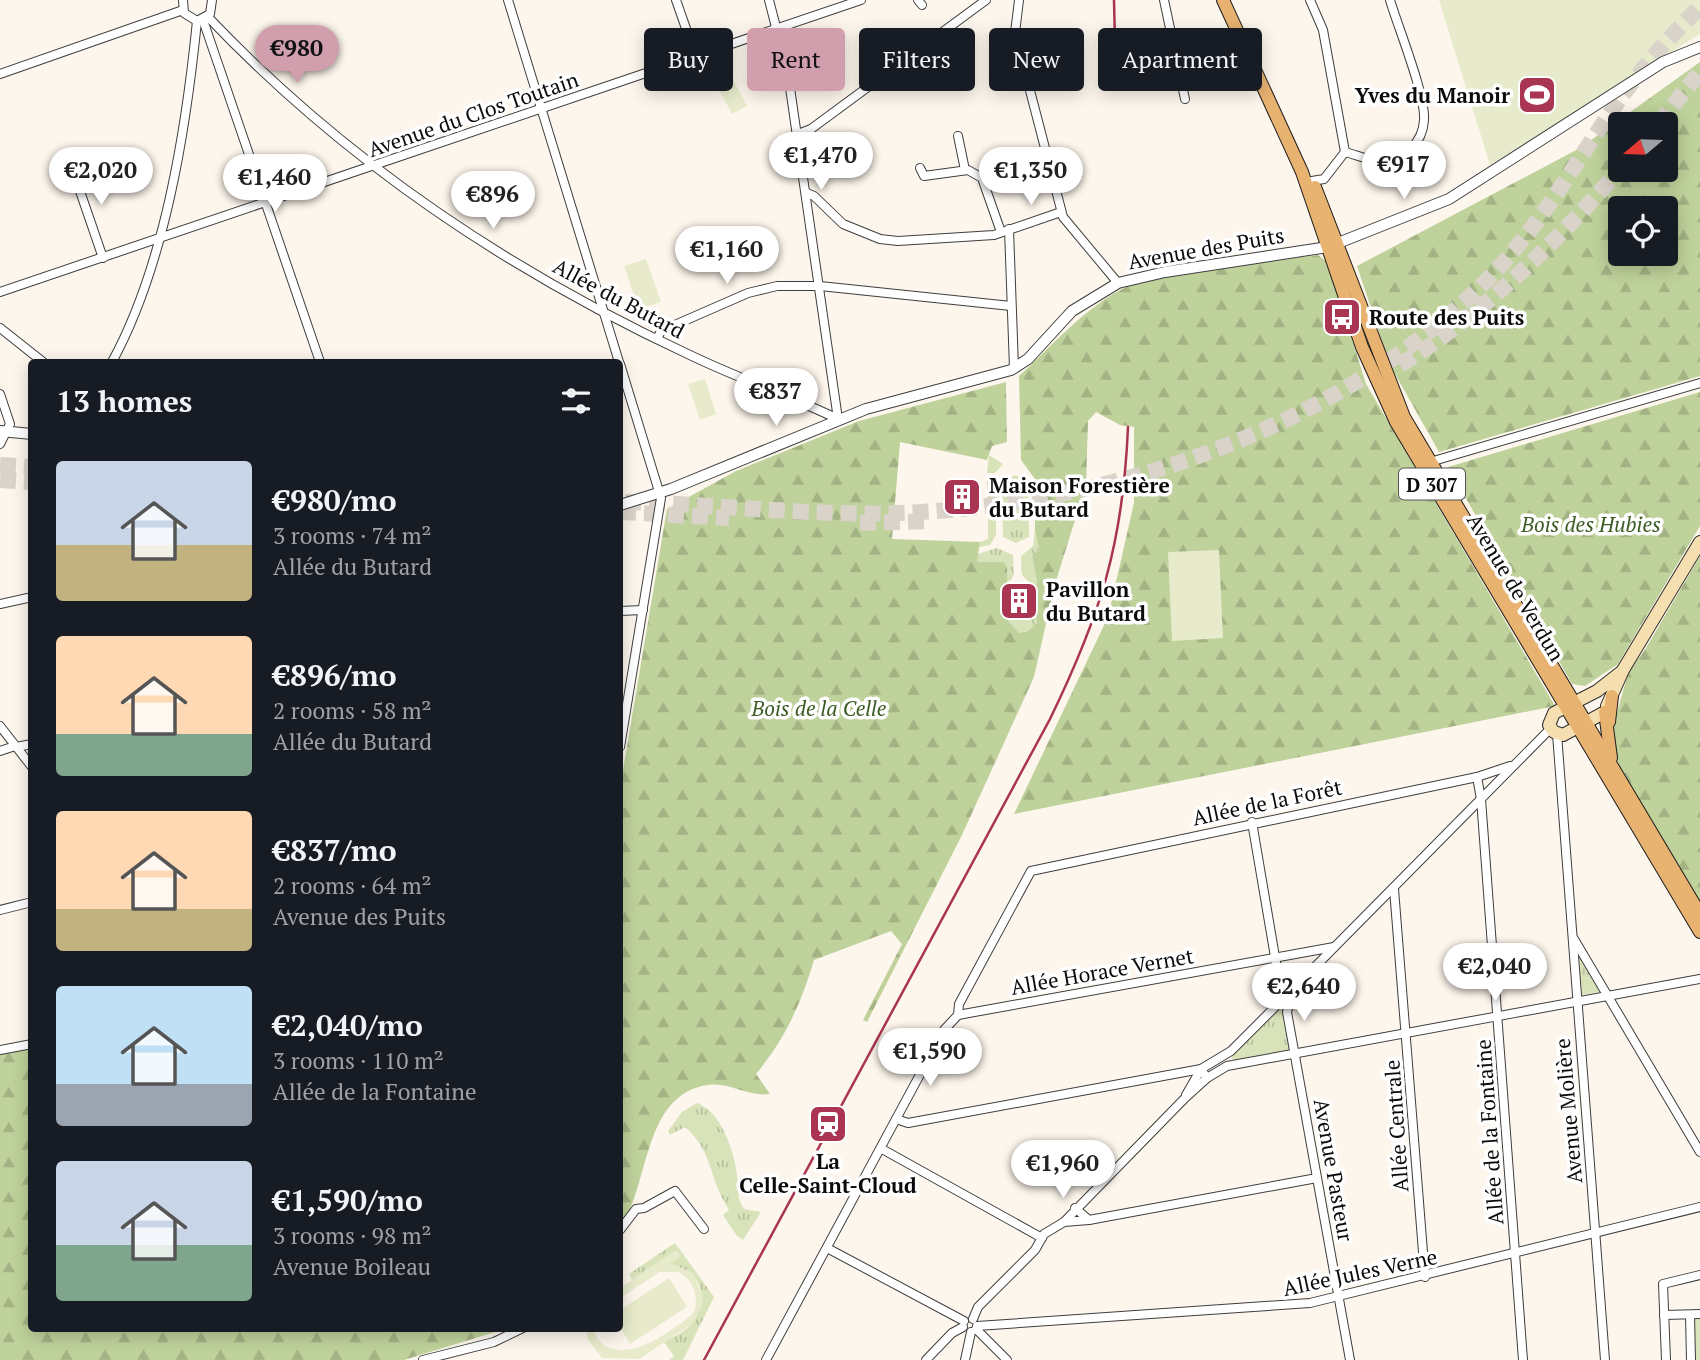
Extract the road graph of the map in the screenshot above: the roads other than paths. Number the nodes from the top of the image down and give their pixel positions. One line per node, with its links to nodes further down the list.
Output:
1 (183, 0): 13 (street)
2 (212, 0): 14 (street)
3 (508, 0): 23 (street)
4 (676, 0): 15 (street)
5 (769, 0): 16 (street)
6 (861, 0): 17 (street, Avenue du Clos Toutain)
7 (986, 0): 24 (street)
8 (1020, 0): 34 (street)
9 (1164, 0): 22 (street)
10 (1223, 0): 31 (main road)
11 (1310, 0): 26 (street)
12 (1390, 0): 26 (street)
13 (183, 10): 14 (street, Allée du Butard); 19 (street)
14 (203, 19): 28 (street, Allée du Butard); 33 (street); 36 (street)
15 (686, 28)
16 (777, 28)
17 (780, 28)
18 (1700, 47): 37 (street, Avenue des Puits)
19 (0, 74)
20 (644, 75): 23 (street, Avenue du Clos Toutain)
21 (789, 91): 24 (street)
22 (1185, 99)
23 (541, 110): 28 (street, Avenue du Clos Toutain); 43 (street)
24 (797, 134): 32 (street)
25 (958, 136): 30 (street)
26 (1345, 152): 31 (street)
27 (71, 165): 38 (street)
28 (373, 166): 33 (street, Avenue du Clos Toutain); 43 (street, Allée du Butard)
29 (920, 168): 30 (street)
30 (965, 170): 35 (street)
31 (1307, 176): 37 (main road)
32 (807, 193): 35 (street); 40 (street)
33 (266, 203): 36 (street, Avenue du Clos Toutain); 48 (street)
34 (1061, 212): 35 (street); 39 (street)
35 (1005, 231): 42 (street)
36 (158, 239): 38 (street, Avenue du Clos Toutain); 47 (street)
37 (1334, 245): 39 (street, Avenue des Puits); 58 (main road, Avenue de Verdun / D 307); 71 (main road, Avenue de Verdun / D 307)
38 (103, 258): 41 (street, Avenue du Clos Toutain)
39 (1118, 284): 50 (street, Avenue des Puits)
40 (820, 286): 42 (street); 45 (street); 54 (street)
41 (0, 292)
42 (1011, 306): 50 (street)
43 (603, 312): 45 (street, Allée du Butard); 49 (street)
44 (0, 328): 46 (street)
45 (657, 339): 54 (street, Allée du Butard)
46 (39, 359)
47 (114, 359)
48 (319, 359)
49 (618, 359)
50 (1014, 368): 54 (street, Avenue des Puits)
51 (623, 376): 59 (street)
52 (1700, 383): 58 (street)
53 (0, 394): 56 (street)
54 (838, 419): 59 (street, Avenue des Puits)
55 (28, 435): 56 (street)
56 (1, 436): 57 (street)
57 (28, 440)
58 (1430, 462): 71 (main road, Avenue de Verdun / D 307)
59 (660, 493): 61 (street, Avenue des Puits); 66 (street)
60 (623, 498): 61 (street, Avenue des Puits)
61 (642, 499): 62 (street, Avenue des Puits)
62 (623, 504)
63 (1700, 542): 68 (main road)
64 (28, 598): 65 (street)
65 (0, 604)
66 (643, 610): 67 (street); 75 (street)
67 (623, 611)
68 (1623, 670): 69 (main road); 70 (main road)
69 (1589, 695): 71 (main road); 72 (main road)
70 (1612, 696): 72 (main road); 77 (main road)
71 (1570, 705): 74 (main road, Avenue de Verdun / D 307); 76 (main road)
72 (1605, 712): 74 (main road); 77 (main road)
73 (0, 726): 79 (street)
74 (1583, 726): 76 (main road); 83 (main road, Avenue de Verdun / D 307); 91 (main road, Avenue de Verdun / D 307)
75 (623, 729)
76 (1554, 731): 82 (street); 92 (street, Avenue Molière)
77 (1607, 736): 83 (main road)
78 (28, 744): 79 (street)
79 (16, 746): 80 (street); 81 (street)
80 (0, 751)
81 (28, 761)
82 (1510, 766): 84 (street, Allée de la Forêt); 85 (street)
83 (1613, 768): 90 (main road, Avenue de Verdun / D 307)
84 (1477, 776): 85 (street, Allée de la Fontaine); 86 (street, Allée de la Forêt)
85 (1481, 799): 87 (street); 99 (street, Allée de la Fontaine)
86 (1252, 822): 94 (street); 98 (street, Allée de la Forêt)
87 (1394, 889): 93 (street); 100 (street, Allée Centrale)
88 (28, 903): 89 (street)
89 (0, 910)
90 (1700, 914)
91 (1700, 932)
92 (1573, 936): 96 (street); 97 (street, Avenue Molière)
93 (1335, 947): 94 (street, Allée Horace Vernet); 104 (street, Avenue Pasteur)
94 (1277, 958): 98 (street, Allée Horace Vernet); 103 (street)
95 (1700, 979): 96 (street)
96 (1608, 997): 97 (street); 111 (street)
97 (1577, 1002): 99 (street); 119 (street, Avenue Molière)
98 (958, 1015): 109 (street)
99 (1498, 1017): 100 (street); 122 (street, Allée de la Fontaine)
100 (1407, 1032): 104 (street); 124 (street, Allée Centrale)
101 (28, 1045): 102 (street)
102 (0, 1050)
103 (1231, 1051): 105 (street); 106 (street)
104 (1295, 1054): 105 (street); 112 (street, Avenue Pasteur)
105 (1234, 1064): 107 (street)
106 (1201, 1069): 107 (street); 108 (street); 109 (street)
107 (1210, 1076): 108 (street)
108 (1185, 1098): 114 (street)
109 (896, 1119): 110 (street)
110 (882, 1149): 120 (street); 121 (street)
111 (1700, 1152)
112 (1317, 1178): 115 (street); 125 (street, Avenue Pasteur)
113 (1700, 1207): 119 (street, Allée Jules Verne)
114 (1075, 1208): 115 (street); 116 (street)
115 (1089, 1220): 116 (street)
116 (1065, 1222): 120 (street)
117 (623, 1226): 118 (street)
118 (704, 1229)
119 (1596, 1234): 122 (street, Allée Jules Verne); 138 (street, Avenue Molière)
120 (1042, 1238): 129 (street)
121 (827, 1248): 129 (street); 132 (street)
122 (1516, 1255): 124 (street, Allée Jules Verne); 137 (street, Allée de la Fontaine)
123 (1700, 1275): 127 (street)
124 (1425, 1277): 125 (street, Allée Jules Verne)
125 (1339, 1298): 129 (street, Allée Jules Verne); 136 (street, Avenue Pasteur)
126 (1700, 1314): 128 (street)
127 (1664, 1315): 128 (street); 139 (street)
128 (1690, 1315): 140 (street)
129 (970, 1326): 133 (street); 134 (street); 135 (street)
130 (515, 1332): 131 (street)
131 (423, 1360)
132 (766, 1360)
133 (926, 1360)
134 (965, 1360)
135 (1007, 1360)
136 (1350, 1360)
137 (1523, 1360)
138 (1605, 1360)
139 (1665, 1360)
140 (1691, 1360)

